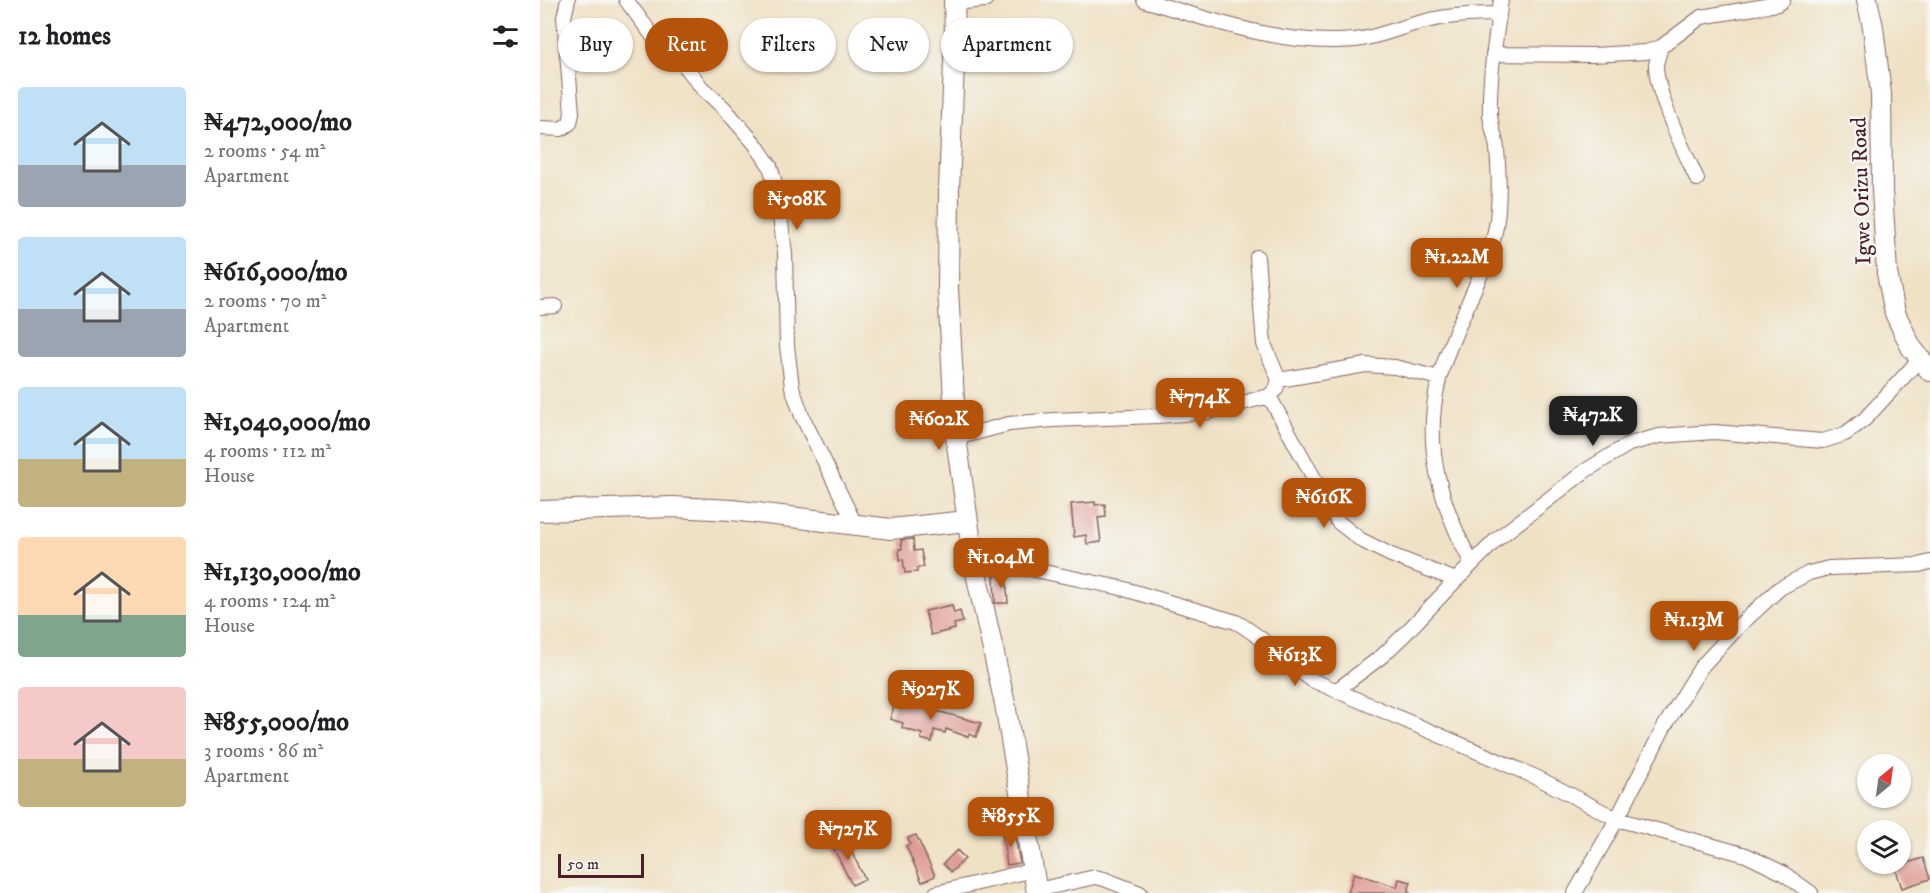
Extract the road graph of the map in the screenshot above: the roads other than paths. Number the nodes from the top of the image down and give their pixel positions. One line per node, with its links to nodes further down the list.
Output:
1 (568, 0): 12 (street)
2 (626, 0): 24 (street)
3 (985, 0): 7 (street)
4 (1144, 0): 8 (street)
5 (1784, 0): 9 (street)
6 (1867, 0): 17 (street, Igwe Orizu Road)
7 (954, 1): 21 (street)
8 (1500, 7): 11 (street)
9 (1716, 7): 10 (street)
10 (1660, 47): 11 (street); 13 (street)
11 (1493, 54): 18 (street)
12 (540, 128)
13 (1697, 179)
14 (1257, 257): 19 (street)
15 (555, 306): 16 (street)
16 (540, 308)
17 (1925, 365): 27 (street)
18 (1439, 378): 19 (street); 27 (street)
19 (1279, 380): 20 (street)
20 (1269, 396): 21 (street); 28 (street)
21 (956, 438): 23 (street)
22 (540, 511): 24 (street)
23 (967, 521): 24 (street); 26 (street)
24 (855, 524)
25 (1930, 562): 30 (street)
26 (974, 564): 29 (street); 31 (street)
27 (1472, 564): 28 (street)
28 (1456, 579): 29 (street)
29 (1337, 690): 30 (street)
30 (1617, 819): 35 (street); 36 (street)
31 (1033, 870): 32 (street); 33 (street)
32 (1037, 892): 34 (street)
33 (936, 893)
34 (1140, 893)
35 (1575, 893)
36 (1811, 893)

